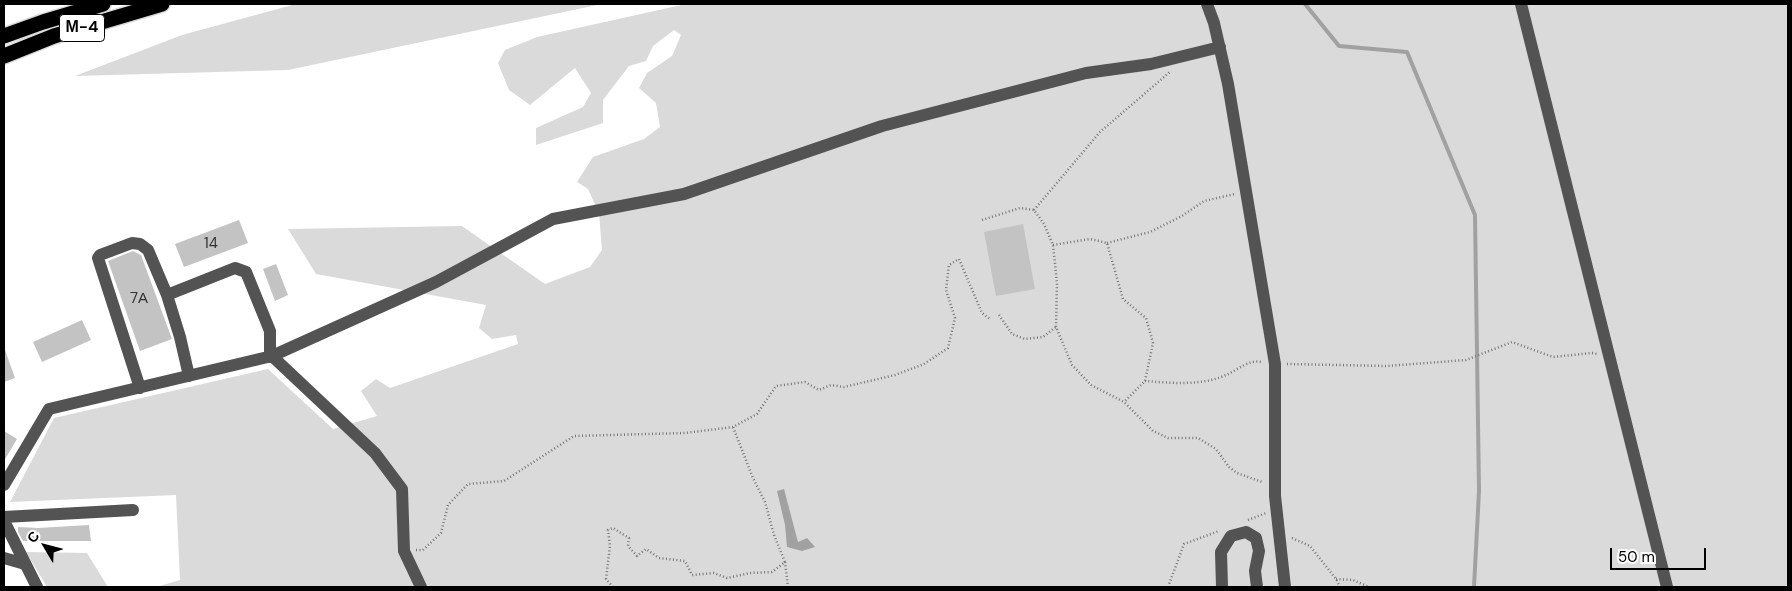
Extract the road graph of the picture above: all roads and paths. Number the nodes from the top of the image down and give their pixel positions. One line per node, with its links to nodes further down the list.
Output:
1 (103, 4): 5 (highway, М-4)
2 (162, 4): 7 (highway, М-4)
3 (1207, 4): 6 (street)
4 (1521, 4): 18 (street)
5 (4, 36)
6 (1220, 47): 8 (street); 9 (street)
7 (4, 56)
8 (1183, 56): 10 (path); 19 (street)
9 (1246, 191): 12 (path); 20 (street)
10 (1034, 210): 11 (path); 13 (path)
11 (982, 220)
12 (1107, 243): 13 (path); 22 (path)
13 (1054, 245): 17 (path)
14 (167, 295): 19 (street); 21 (street); 23 (street)
15 (999, 315): 17 (path)
16 (990, 319): 25 (path)
17 (1056, 327): 24 (path)
18 (1609, 356): 20 (path); 45 (street)
19 (271, 357): 21 (street); 31 (street)
20 (1275, 364): 22 (path); 27 (street)
21 (189, 376): 23 (street)
22 (1146, 381): 24 (path)
23 (140, 388): 26 (street)
24 (1124, 402): 27 (path)
25 (733, 427): 31 (path); 33 (path)
26 (4, 485)
27 (1275, 496): 30 (street)
28 (133, 510): 29 (street)
29 (4, 519): 34 (street)
30 (1279, 532): 35 (path); 42 (street)
31 (404, 551): 37 (street)
32 (4, 558): 34 (street)
33 (785, 562): 38 (path); 39 (path)
34 (25, 564): 36 (street)
35 (1336, 579): 43 (path); 44 (path)
36 (37, 587)
37 (421, 587)
38 (613, 587)
39 (788, 587)
40 (1222, 587): 41 (street)
41 (1257, 587)
42 (1285, 587)
43 (1340, 587)
44 (1369, 587)
45 (1667, 587)

